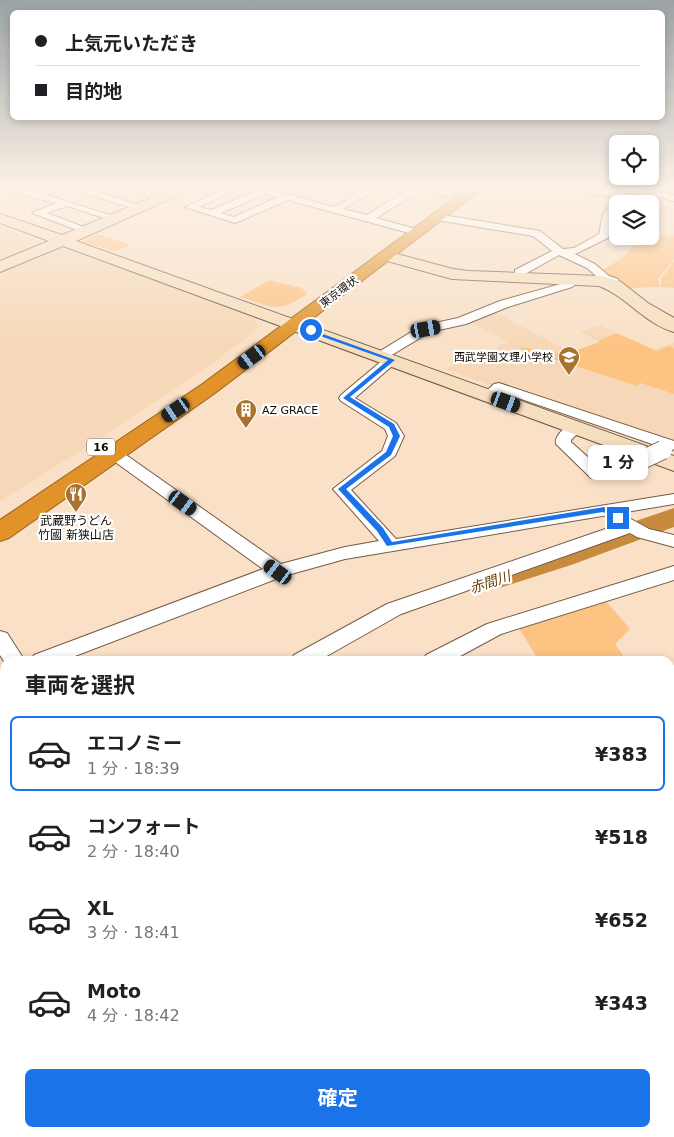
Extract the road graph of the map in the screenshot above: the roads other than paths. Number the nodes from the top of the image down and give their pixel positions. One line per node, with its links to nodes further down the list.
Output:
1 (59, 239): 7 (street)
2 (69, 239): 7 (street)
3 (397, 239): 14 (highway, 東京環状 / 16)
4 (408, 239): 9 (highway, 東京環状 / 16)
5 (544, 239): 8 (street)
6 (598, 239): 8 (street)
7 (64, 241): 10 (street); 14 (street)
8 (561, 251): 11 (street); 13 (street)
9 (386, 256): 11 (street); 14 (highway, 東京環状 / 16)
10 (0, 267)
11 (519, 278): 12 (street)
12 (576, 278): 13 (street); 16 (street)
13 (615, 286): 15 (street)
14 (289, 322): 16 (street); 19 (highway, 東京環状 / 16); 24 (highway, 東京環状 / 16)
15 (674, 326)
16 (387, 358): 17 (street); 28 (street)
17 (488, 396): 18 (street); 20 (street)
18 (576, 427): 20 (street); 21 (street)
19 (114, 453): 26 (highway, 東京環状 / 16); 29 (street)
20 (668, 457): 21 (street, bridge)
21 (637, 462)
22 (674, 499): 23 (street)
23 (604, 509): 25 (street); 28 (street)
24 (0, 516)
25 (637, 529): 27 (street); 34 (street)
26 (0, 532)
27 (674, 541)
28 (390, 544): 29 (street)
29 (278, 572): 33 (street)
30 (674, 573): 35 (street)
31 (0, 639): 32 (street)
32 (12, 656)
33 (54, 656)
34 (310, 656)
35 (443, 656)

